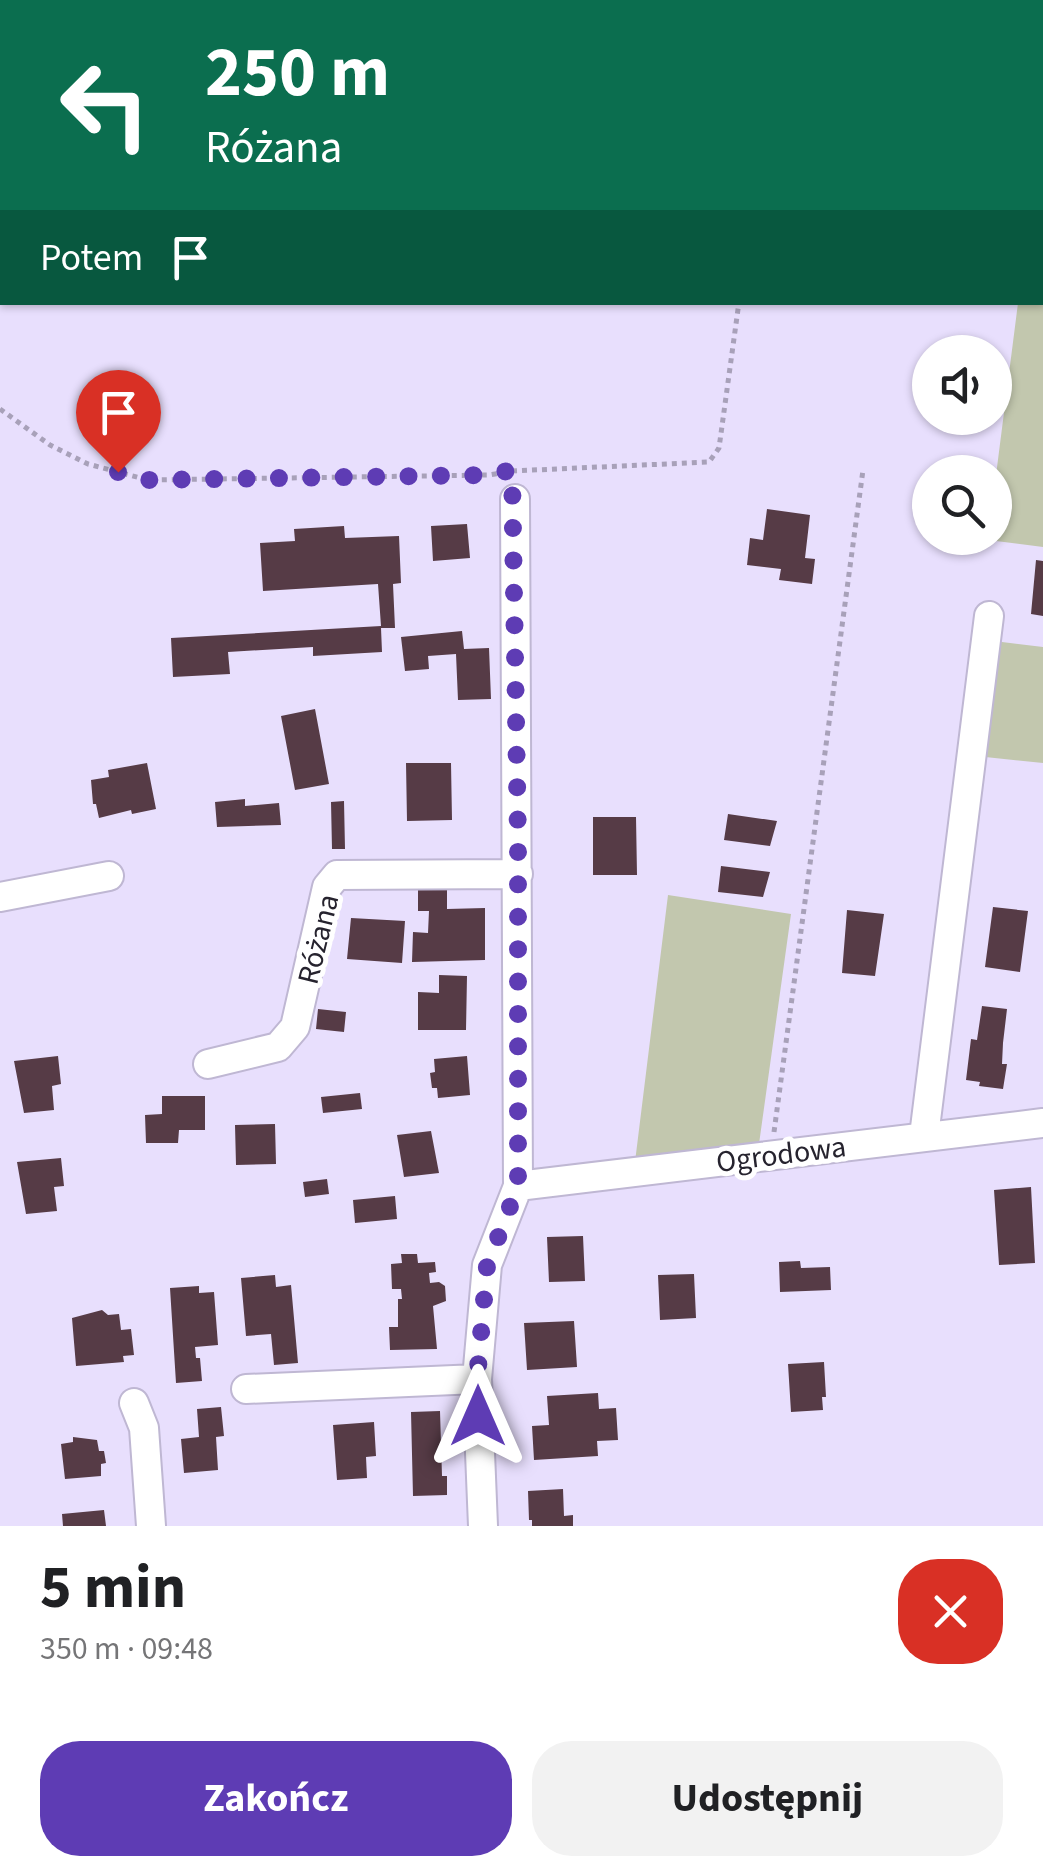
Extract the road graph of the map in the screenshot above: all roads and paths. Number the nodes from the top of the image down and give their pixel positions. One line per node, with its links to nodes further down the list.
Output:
1 (739, 305): 4 (path)
2 (0, 409): 4 (path)
3 (863, 470): 12 (path)
4 (514, 485): 6 (street)
5 (988, 616): 11 (street)
6 (518, 874): 9 (street, Różana); 13 (street)
7 (110, 876): 8 (street)
8 (0, 897)
9 (208, 1064)
10 (1043, 1124): 11 (street, Ogrodowa)
11 (924, 1136): 12 (street, Ogrodowa)
12 (770, 1155): 13 (street, Ogrodowa)
13 (518, 1186): 14 (street)
14 (477, 1379): 15 (street); 18 (street)
15 (246, 1389)
16 (134, 1403): 17 (street)
17 (151, 1526)
18 (483, 1526)

